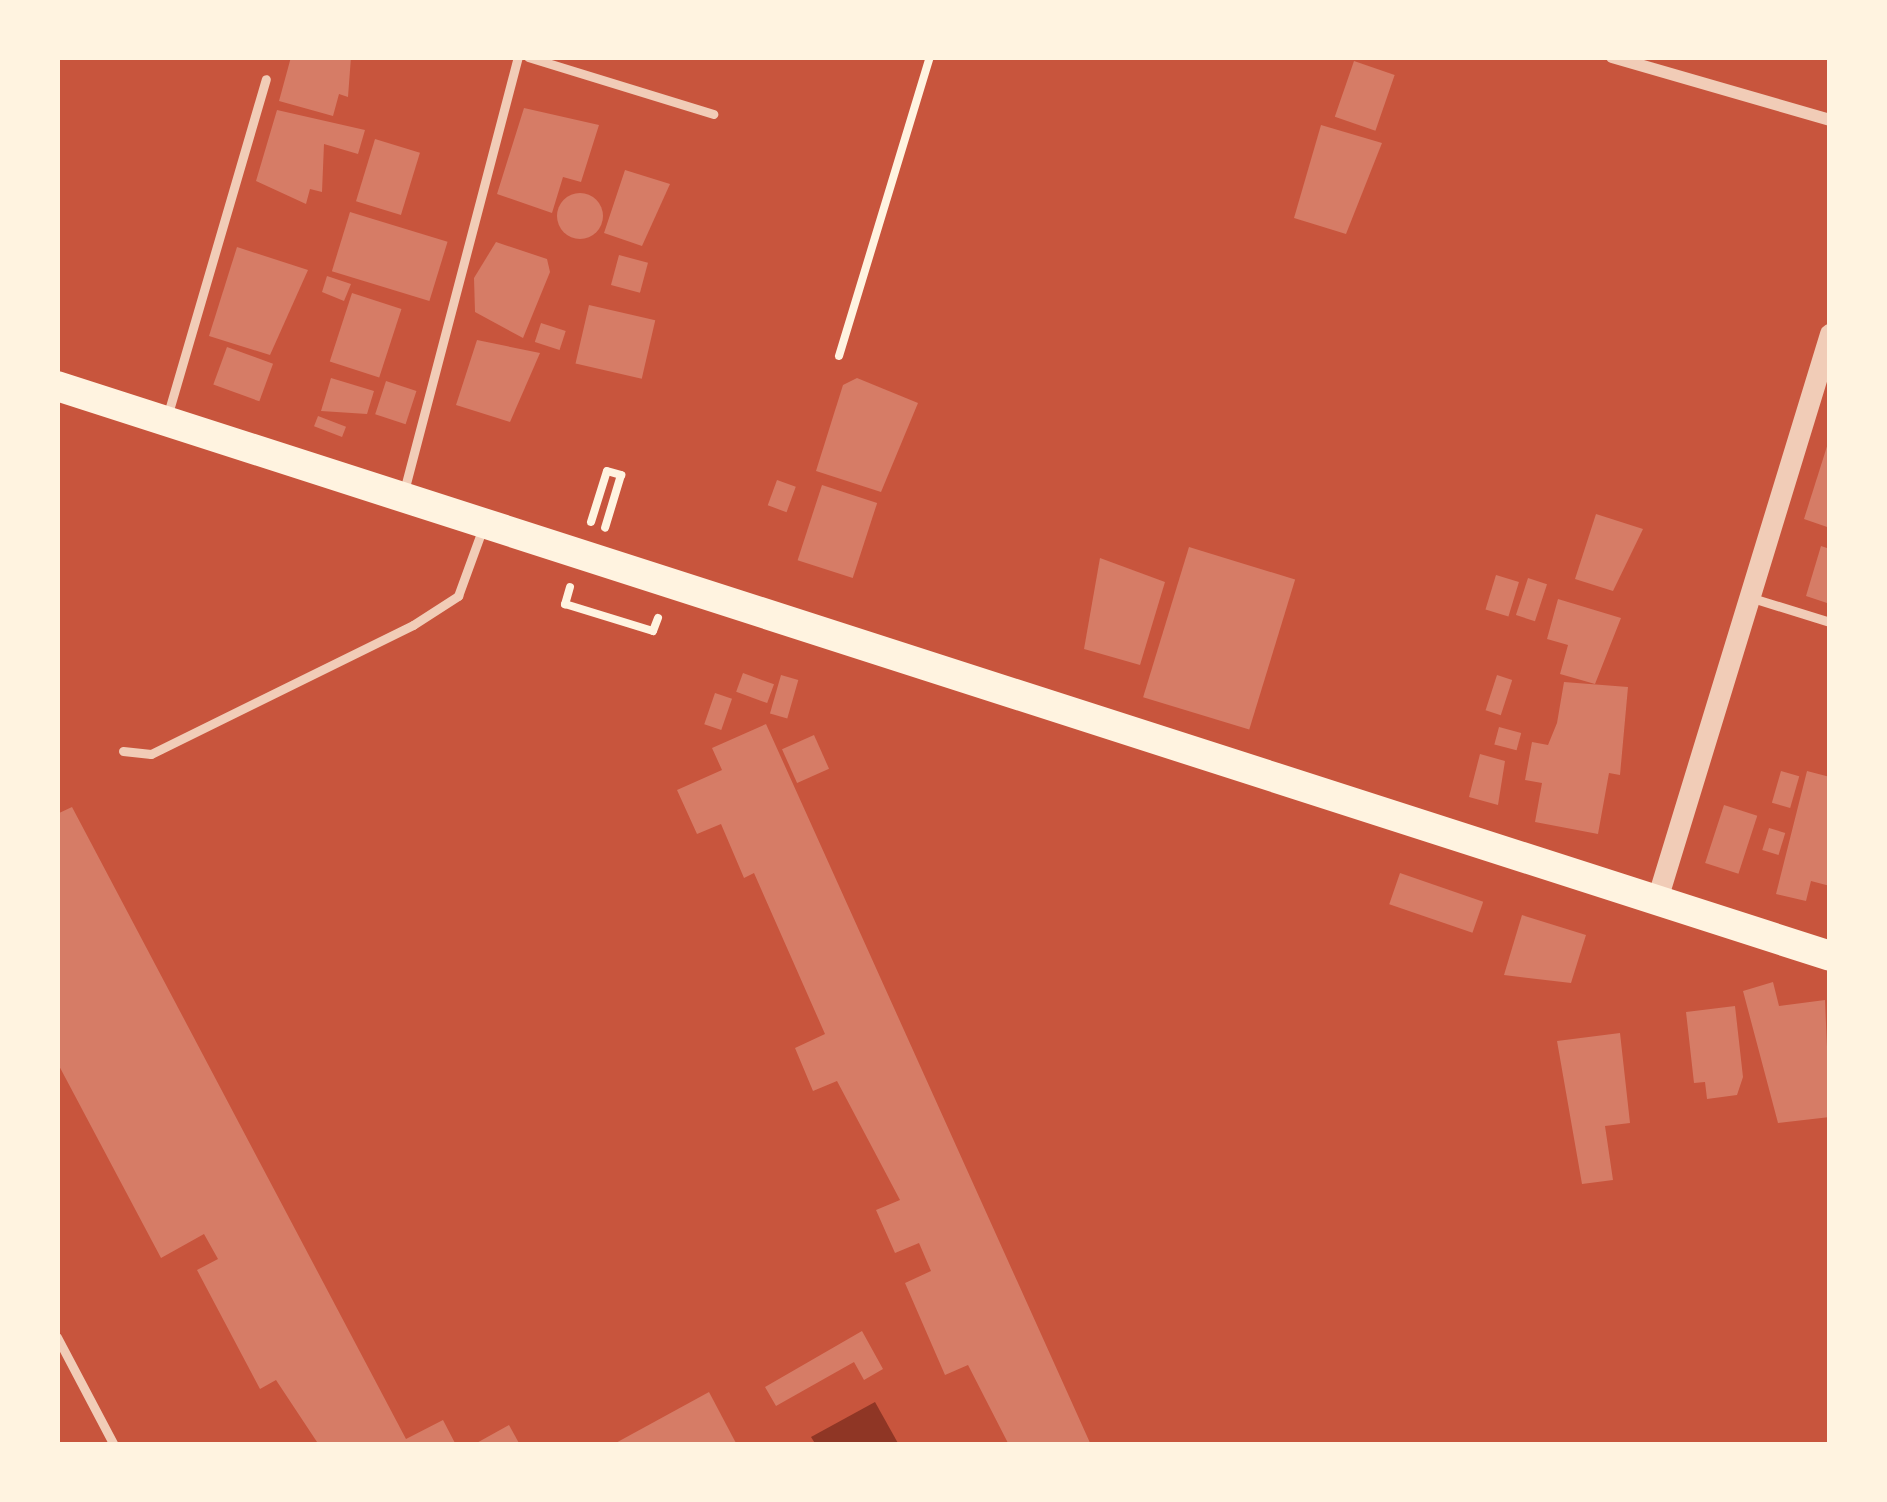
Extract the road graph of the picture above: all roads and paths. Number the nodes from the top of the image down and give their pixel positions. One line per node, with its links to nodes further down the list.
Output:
1 (518, 57): 12 (lane)
2 (528, 57): 6 (lane)
3 (930, 57): 9 (path)
4 (1612, 57): 7 (street)
5 (266, 79): 11 (lane)
6 (713, 114)
7 (1830, 120)
8 (1830, 334): 16 (street)
9 (839, 356)
10 (57, 386): 11 (main road)
11 (166, 422): 12 (main road)
12 (402, 499): 15 (main road)
13 (595, 510): 14 (path)
14 (608, 514)
15 (483, 525): 20 (lane); 21 (main road)
16 (1749, 597): 19 (lane); 21 (street)
17 (572, 605): 18 (path)
18 (658, 618)
19 (1830, 622)
20 (123, 751)
21 (1657, 899): 22 (main road)
22 (1830, 956)
23 (57, 1337): 24 (lane)
24 (114, 1445)

